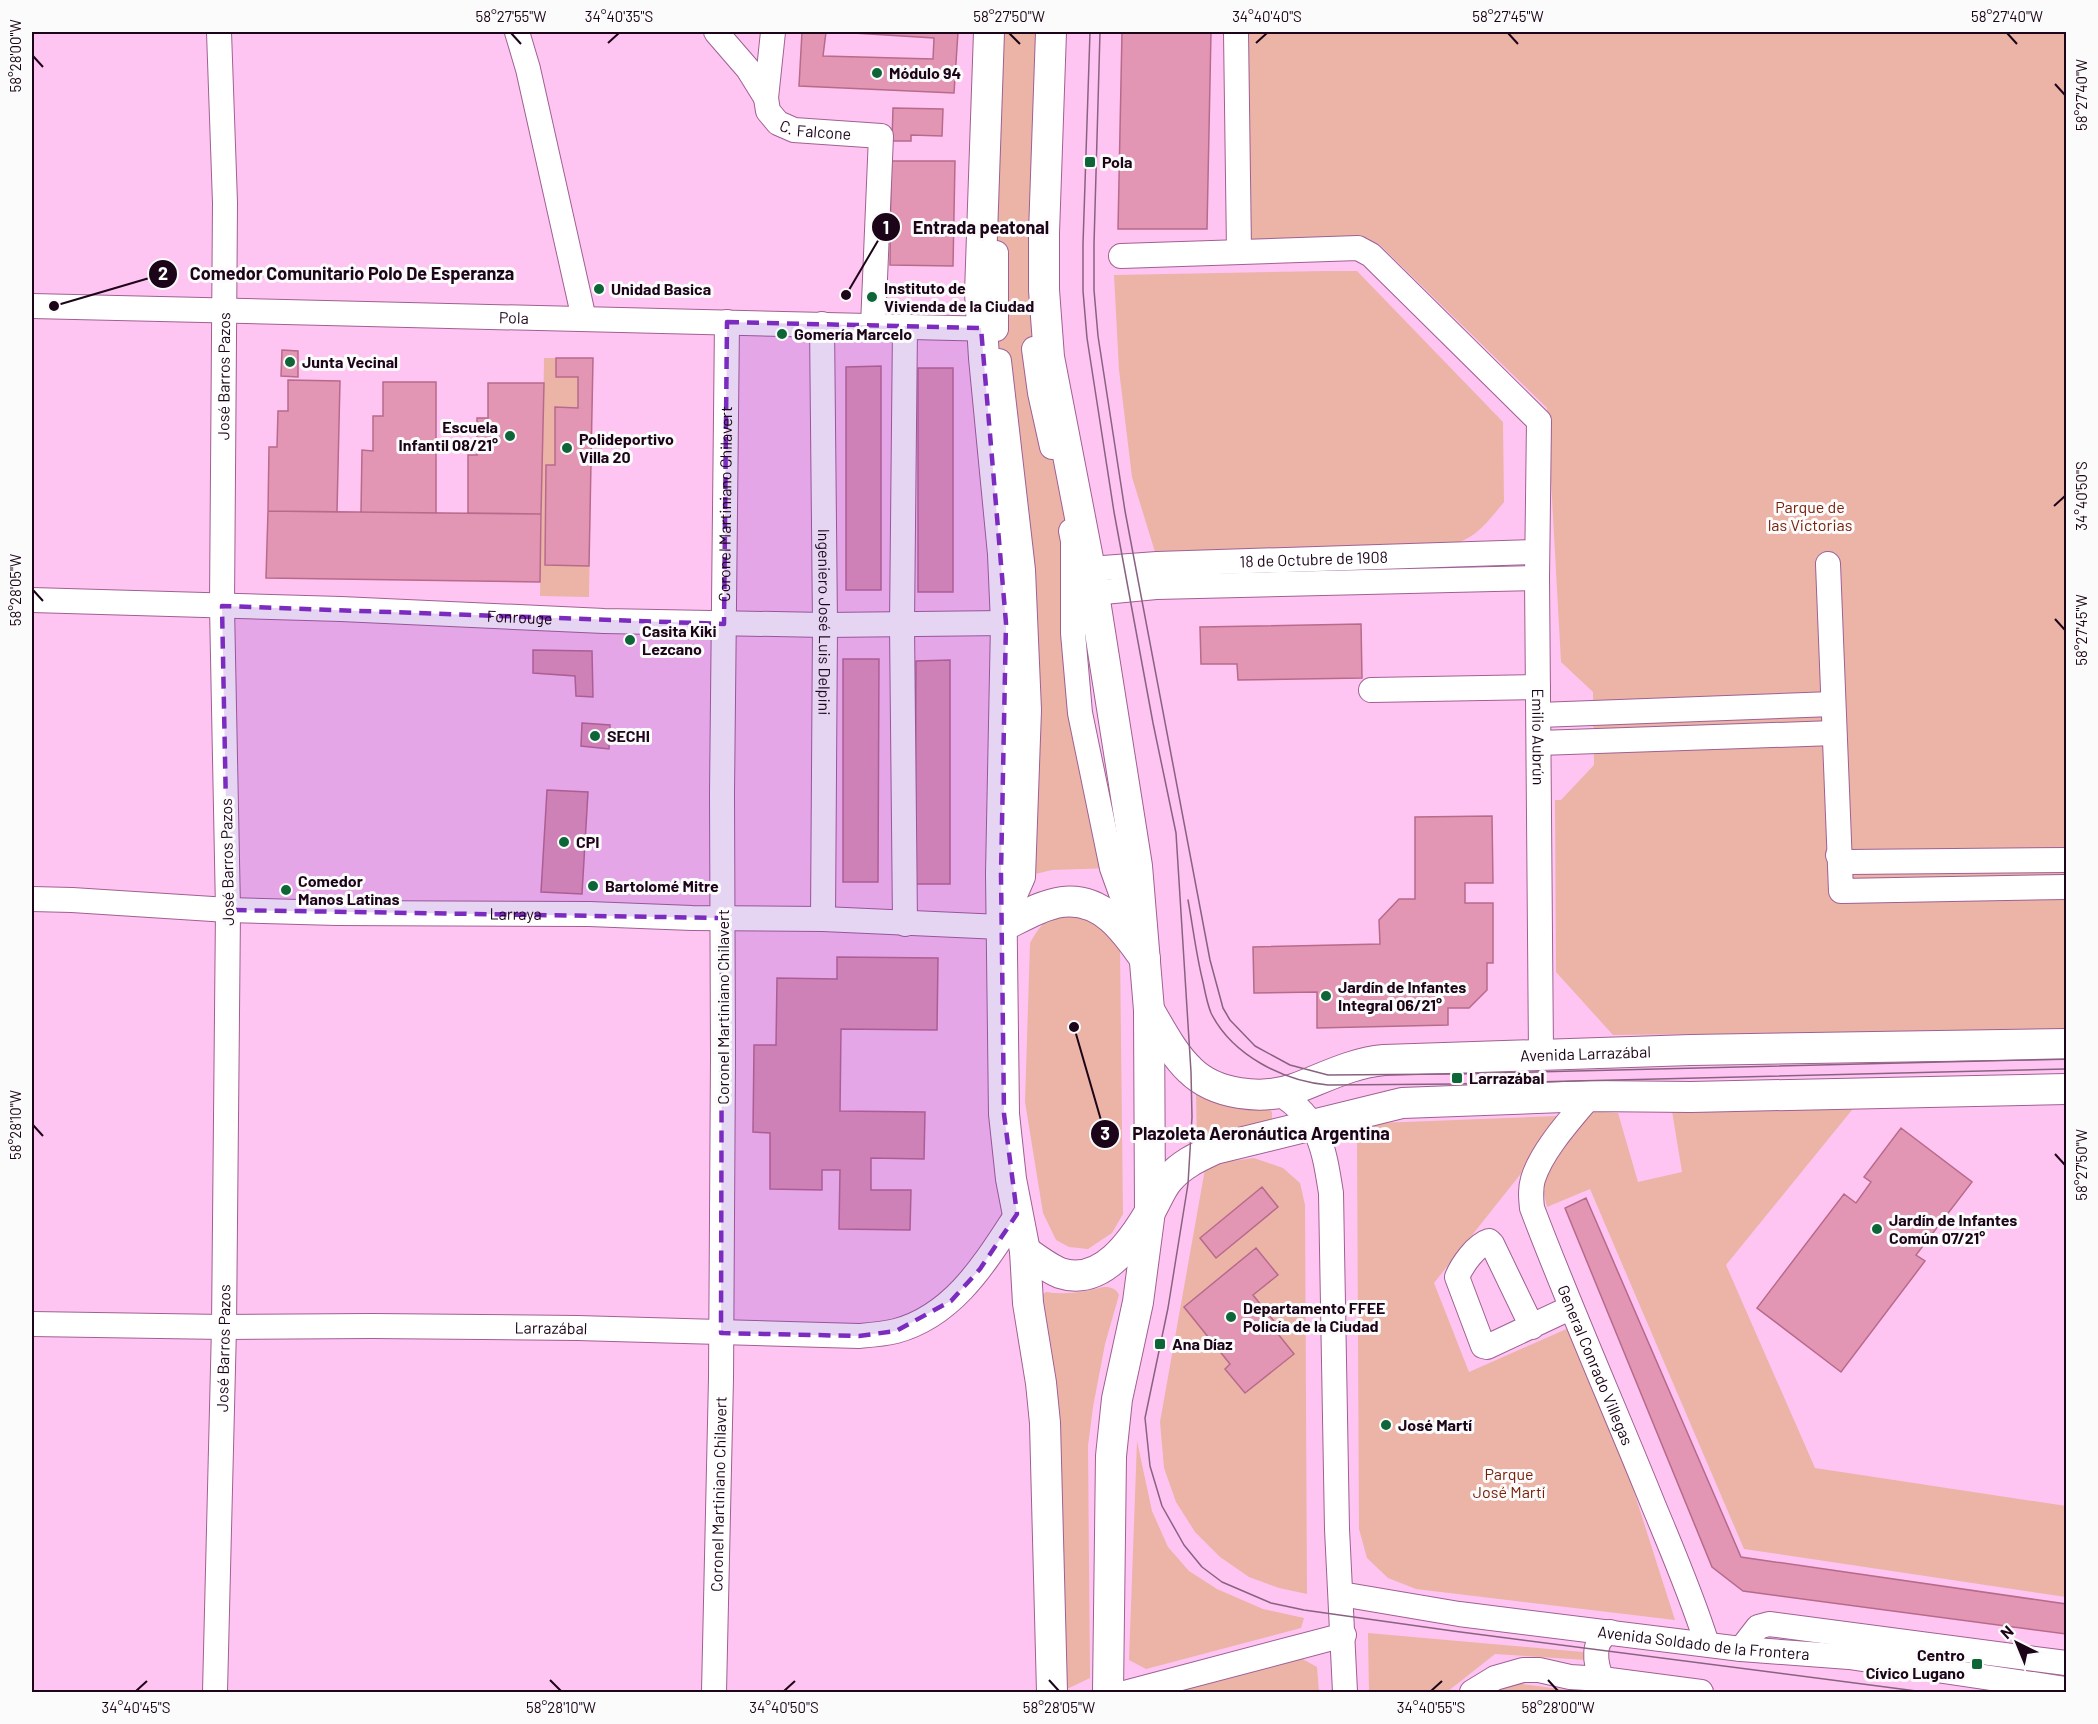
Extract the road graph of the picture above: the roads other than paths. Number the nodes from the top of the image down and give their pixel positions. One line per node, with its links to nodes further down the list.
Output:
1 (219, 32): 14 (street, José Barros Pazos)
2 (517, 32): 15 (street)
3 (716, 32): 10 (street, C. Falcone)
4 (773, 32): 10 (street)
5 (989, 32): 20 (main road)
6 (1003, 32): 20 (street)
7 (1038, 32): 46 (street)
8 (1051, 32): 24 (main road)
9 (1236, 32): 11 (street)
10 (766, 98): 18 (street, C. Falcone)
11 (1239, 250): 12 (street); 21 (street, Emilio Aubrún)
12 (1121, 256)
13 (32, 306): 14 (street, Pola)
14 (225, 310): 15 (street, Pola); 26 (street, José Barros Pazos)
15 (584, 319): 16 (street, Pola)
16 (727, 322): 17 (street, Pola); 28 (street, Coronel Martiniano Chilavert)
17 (822, 324): 18 (street, Pola); 29 (street, Ingeniero José Luis Delpini)
18 (873, 326): 19 (street, Pola)
19 (905, 326): 20 (street, Pola); 30 (street)
20 (989, 328): 27 (main road); 45 (street)
21 (1537, 552): 23 (street, Emilio Aubrún); 24 (street, 18 de Octubre de 1908)
22 (1828, 564): 33 (street)
23 (1537, 578): 24 (street, 18 de Octubre de 1908); 31 (street, Emilio Aubrún)
24 (1092, 581): 46 (main road)
25 (32, 600): 26 (street, Fonrouge)
26 (222, 606): 28 (street, Fonrouge); 41 (street, José Barros Pazos)
27 (1006, 623): 30 (street, Fonrouge); 45 (main road)
28 (724, 624): 29 (street, Fonrouge); 42 (street, Coronel Martiniano Chilavert)
29 (825, 625): 30 (street, Fonrouge); 43 (street, Ingeniero José Luis Delpini)
30 (902, 625): 44 (street)
31 (1538, 687): 32 (street); 34 (street, Emilio Aubrún)
32 (1371, 690)
33 (1833, 704): 34 (street); 35 (street)
34 (1539, 715): 36 (street, Emilio Aubrún)
35 (1834, 733): 36 (street); 37 (street)
36 (1539, 743): 50 (street, Emilio Aubrún)
37 (1838, 855): 38 (street); 39 (street)
38 (2067, 860)
39 (2067, 887)
40 (32, 899): 41 (street, Larraya)
41 (228, 910): 42 (street, Larraya); 62 (street, José Barros Pazos)
42 (722, 918): 43 (street, Larraya); 63 (street, Coronel Martiniano Chilavert)
43 (823, 919): 44 (street, Larraya)
44 (905, 924): 45 (street, Larraya)
45 (1001, 927): 46 (main road); 57 (main road)
46 (1145, 959): 47 (main road)
47 (1149, 1010): 52 (main road, Avenida Larrazábal); 56 (main road)
48 (2067, 1044): 49 (main road, Avenida Larrazábal)
49 (1691, 1050): 50 (main road, Avenida Larrazábal); 54 (main road)
50 (1541, 1054): 52 (main road, Avenida Larrazábal)
51 (2067, 1089): 54 (main road)
52 (1280, 1094): 55 (street)
53 (1590, 1096): 54 (main road); 55 (main road); 59 (street, General Conrado Villegas)
54 (1691, 1097)
55 (1313, 1124): 56 (main road); 64 (street)
56 (1150, 1211): 58 (main road); 75 (main road)
57 (1017, 1214): 58 (main road); 63 (street, Larrazábal)
58 (1026, 1251): 74 (main road)
59 (1570, 1308): 61 (street); 67 (street, General Conrado Villegas)
60 (32, 1324): 62 (street, Larrazábal)
61 (1532, 1326)
62 (224, 1328): 63 (street, Larrazábal); 72 (street, José Barros Pazos)
63 (721, 1334): 73 (street, Coronel Martiniano Chilavert)
64 (1341, 1594): 65 (street, Avenida Soldado de la Frontera); 66 (street)
65 (1610, 1632): 67 (street, Avenida Soldado de la Frontera); 70 (street)
66 (1344, 1635): 76 (street); 77 (street)
67 (1707, 1644): 68 (street, Avenida Soldado de la Frontera)
68 (1741, 1649): 69 (street); 71 (street, Avenida Soldado de la Frontera)
69 (2067, 1663)
70 (1613, 1684): 78 (street); 79 (street)
71 (2067, 1689)
72 (214, 1692)
73 (714, 1692)
74 (1052, 1692)
75 (1108, 1692)
76 (1128, 1692)
77 (1345, 1692)
78 (1472, 1692)
79 (1701, 1692)

